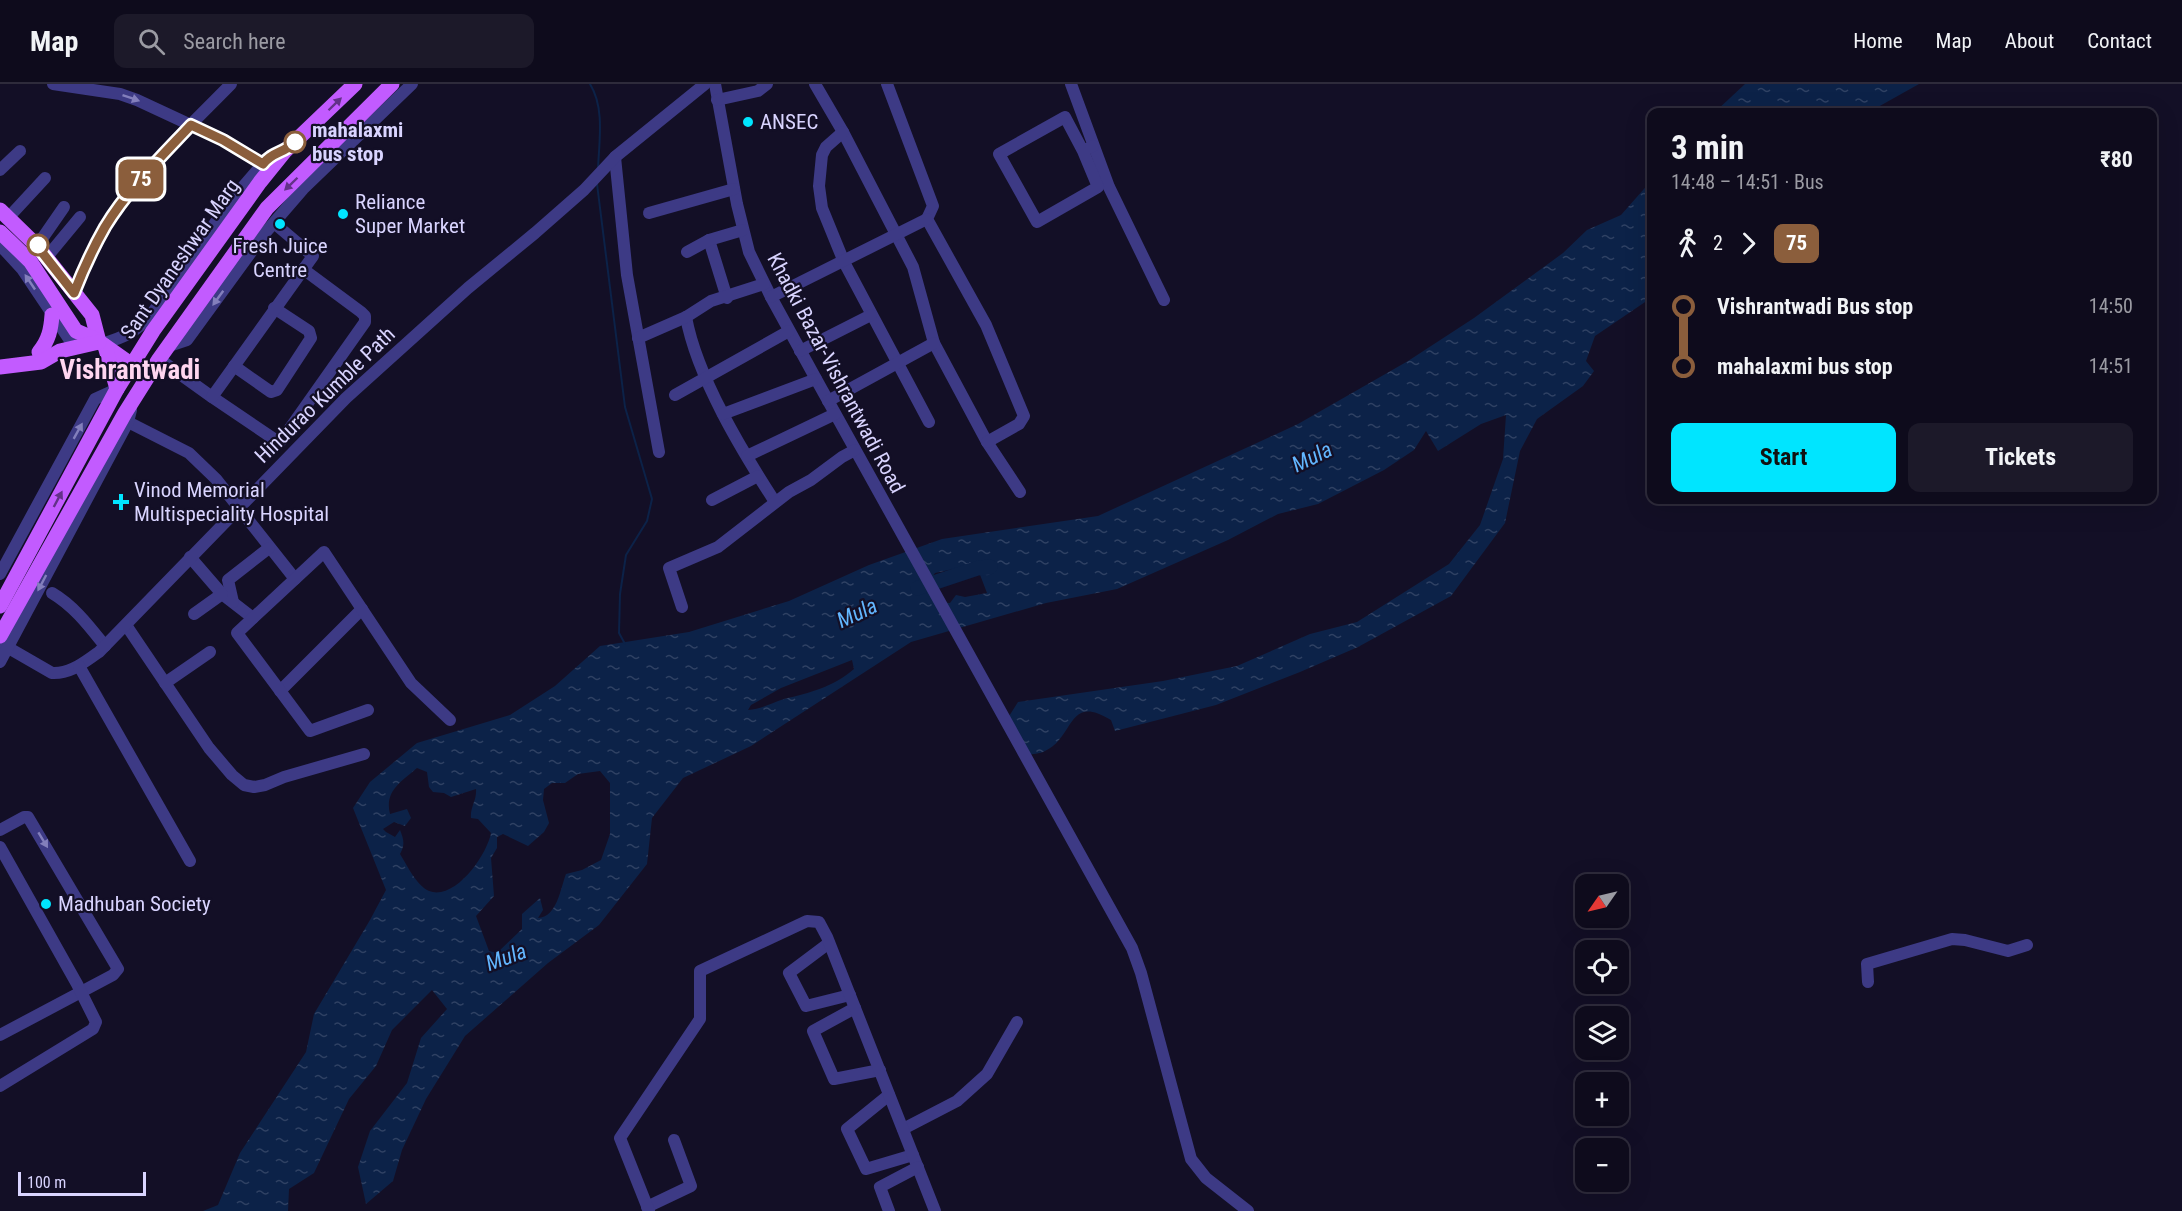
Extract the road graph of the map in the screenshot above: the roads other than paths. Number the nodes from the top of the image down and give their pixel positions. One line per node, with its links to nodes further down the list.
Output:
1 (53, 84): 2 (street)
2 (61, 84): 14 (street, one-way to 14)
3 (231, 84): 14 (street)
4 (355, 84): 18 (main road, Sant Dyaneshwar Marg, one-way to 4)
5 (392, 84): 52 (main road, Sant Dyaneshwar Marg, one-way to 52)
6 (412, 84): 29 (street)
7 (705, 84): 19 (street, Hindurao Kumble Path)
8 (715, 84): 13 (street, Khadki Bazar-Vishrantwadi Road)
9 (767, 84): 13 (street)
10 (815, 84): 15 (street)
11 (887, 84): 28 (street)
12 (1071, 84): 16 (street)
13 (717, 100): 23 (street, Khadki Bazar-Vishrantwadi Road)
14 (191, 125): 20 (street); 40 (street)
15 (843, 132): 32 (street); 37 (street)
16 (1088, 148): 16 (street); 43 (street)
17 (20, 151): 21 (street)
18 (285, 151): 20 (street); 58 (main road, Sant Dyaneshwar Marg)
19 (615, 157): 49 (street); 82 (street, Hindurao Kumble Path)
20 (263, 164): 51 (street)
21 (0, 170)
22 (45, 178): 26 (street)
23 (734, 189): 25 (street); 30 (street, Khadki Bazar-Vishrantwadi Road)
24 (64, 207): 35 (street)
25 (649, 213)
26 (4, 214): 35 (main road)
27 (80, 217): 35 (street)
28 (927, 219): 32 (street); 74 (street)
29 (274, 223): 38 (street); 52 (street, one-way to 52)
30 (743, 230): 33 (street); 39 (street, Khadki Bazar-Vishrantwadi Road)
31 (0, 232): 51 (main road)
32 (898, 235): 37 (street); 50 (street)
33 (709, 240): 36 (street); 42 (street)
34 (0, 245): 45 (street, one-way to 34)
35 (42, 252): 40 (main road)
36 (687, 252)
37 (844, 262): 41 (street); 46 (street)
38 (303, 269): 44 (street); 67 (street)
39 (764, 284): 41 (street, Khadki Bazar-Vishrantwadi Road); 42 (street)
40 (74, 293): 51 (main road)
41 (771, 297): 48 (street, Khadki Bazar-Vishrantwadi Road)
42 (727, 298): 47 (street)
43 (1164, 300)
44 (274, 308): 60 (street); 60 (street)
45 (52, 315): 53 (street); 55 (main road)
46 (872, 315): 54 (street); 59 (street)
47 (686, 317): 49 (street); 63 (street)
48 (789, 331): 54 (street, Khadki Bazar-Vishrantwadi Road); 63 (street)
49 (638, 338): 76 (street)
50 (934, 343): 59 (street); 74 (street)
51 (102, 344): 53 (main road); 58 (main road); 65 (main road)
52 (169, 346): 57 (main road, Sant Dyaneshwar Marg)
53 (75, 348): 55 (main road)
54 (800, 351): 64 (street, Khadki Bazar-Vishrantwadi Road)
55 (46, 353): 56 (main road); 61 (main road)
56 (0, 357)
57 (159, 359): 62 (main road, Sant Dyaneshwar Marg); 67 (street)
58 (132, 364): 62 (main road); 65 (main road, Sant Dyaneshwar Marg)
59 (896, 364): 69 (street); 73 (street)
60 (234, 366): 67 (street)
61 (0, 367)
62 (147, 376): 68 (main road, Sant Dyaneshwar Marg)
63 (707, 379): 66 (street); 70 (street)
64 (816, 379): 69 (street, Khadki Bazar-Vishrantwadi Road); 70 (street)
65 (117, 390): 84 (street, one-way to 65); 91 (main road, Sant Dyaneshwar Marg, one-way to 65)
66 (675, 395)
67 (212, 397)
68 (133, 400): 72 (street); 97 (main road, Sant Dyaneshwar Marg)
69 (828, 401): 71 (street, Khadki Bazar-Vishrantwadi Road)
70 (723, 414): 77 (street)
71 (835, 414): 75 (street, Khadki Bazar-Vishrantwadi Road); 77 (street)
72 (128, 422): 82 (street); 97 (street, one-way to 97)
73 (929, 422)
74 (987, 442): 79 (street)
75 (855, 450): 81 (street); 128 (street, Khadki Bazar-Vishrantwadi Road)
76 (659, 452)
77 (747, 456): 78 (street)
78 (758, 476): 80 (street); 81 (street)
79 (1020, 492)
80 (712, 500)
81 (775, 502): 92 (street)
82 (238, 508): 83 (street); 85 (street, Hindurao Kumble Path)
83 (269, 548): 87 (street); 90 (street)
84 (4, 555): 86 (street)
85 (190, 557): 89 (street); 96 (street, Hindurao Kumble Path)
86 (0, 574)
87 (295, 579): 93 (street); 95 (street)
88 (52, 594): 98 (street)
89 (222, 594): 90 (street); 94 (street)
90 (233, 602): 95 (street)
91 (0, 606)
92 (682, 607)
93 (362, 609): 103 (street); 105 (street)
94 (194, 614)
95 (253, 618): 103 (street)
96 (126, 625): 98 (street, Hindurao Kumble Path); 102 (street)
97 (3, 642): 100 (street); 101 (street, Hindurao Kumble Path)
98 (105, 646): 101 (street, Hindurao Kumble Path)
99 (210, 652): 102 (street)
100 (0, 662)
101 (79, 666): 109 (street)
102 (165, 683): 106 (street)
103 (280, 691): 104 (street)
104 (368, 710)
105 (450, 720)
106 (364, 754)
107 (0, 830): 113 (street, one-way to 113)
108 (0, 847): 113 (street)
109 (190, 861)
110 (829, 943): 114 (street); 114 (street); 125 (street)
111 (2027, 945): 112 (street)
112 (1868, 982)
113 (81, 992): 117 (street); 119 (street)
114 (850, 995): 115 (street)
115 (855, 1008): 118 (street); 118 (street)
116 (1017, 1022): 121 (street)
117 (0, 1035)
118 (879, 1070): 120 (street)
119 (0, 1086)
120 (889, 1095): 121 (street); 123 (street)
121 (903, 1129): 123 (street)
122 (674, 1140): 125 (street)
123 (913, 1155): 124 (street)
124 (918, 1167): 126 (street); 127 (street)
125 (648, 1209)
126 (889, 1211)
127 (935, 1211)
128 (1248, 1211)

